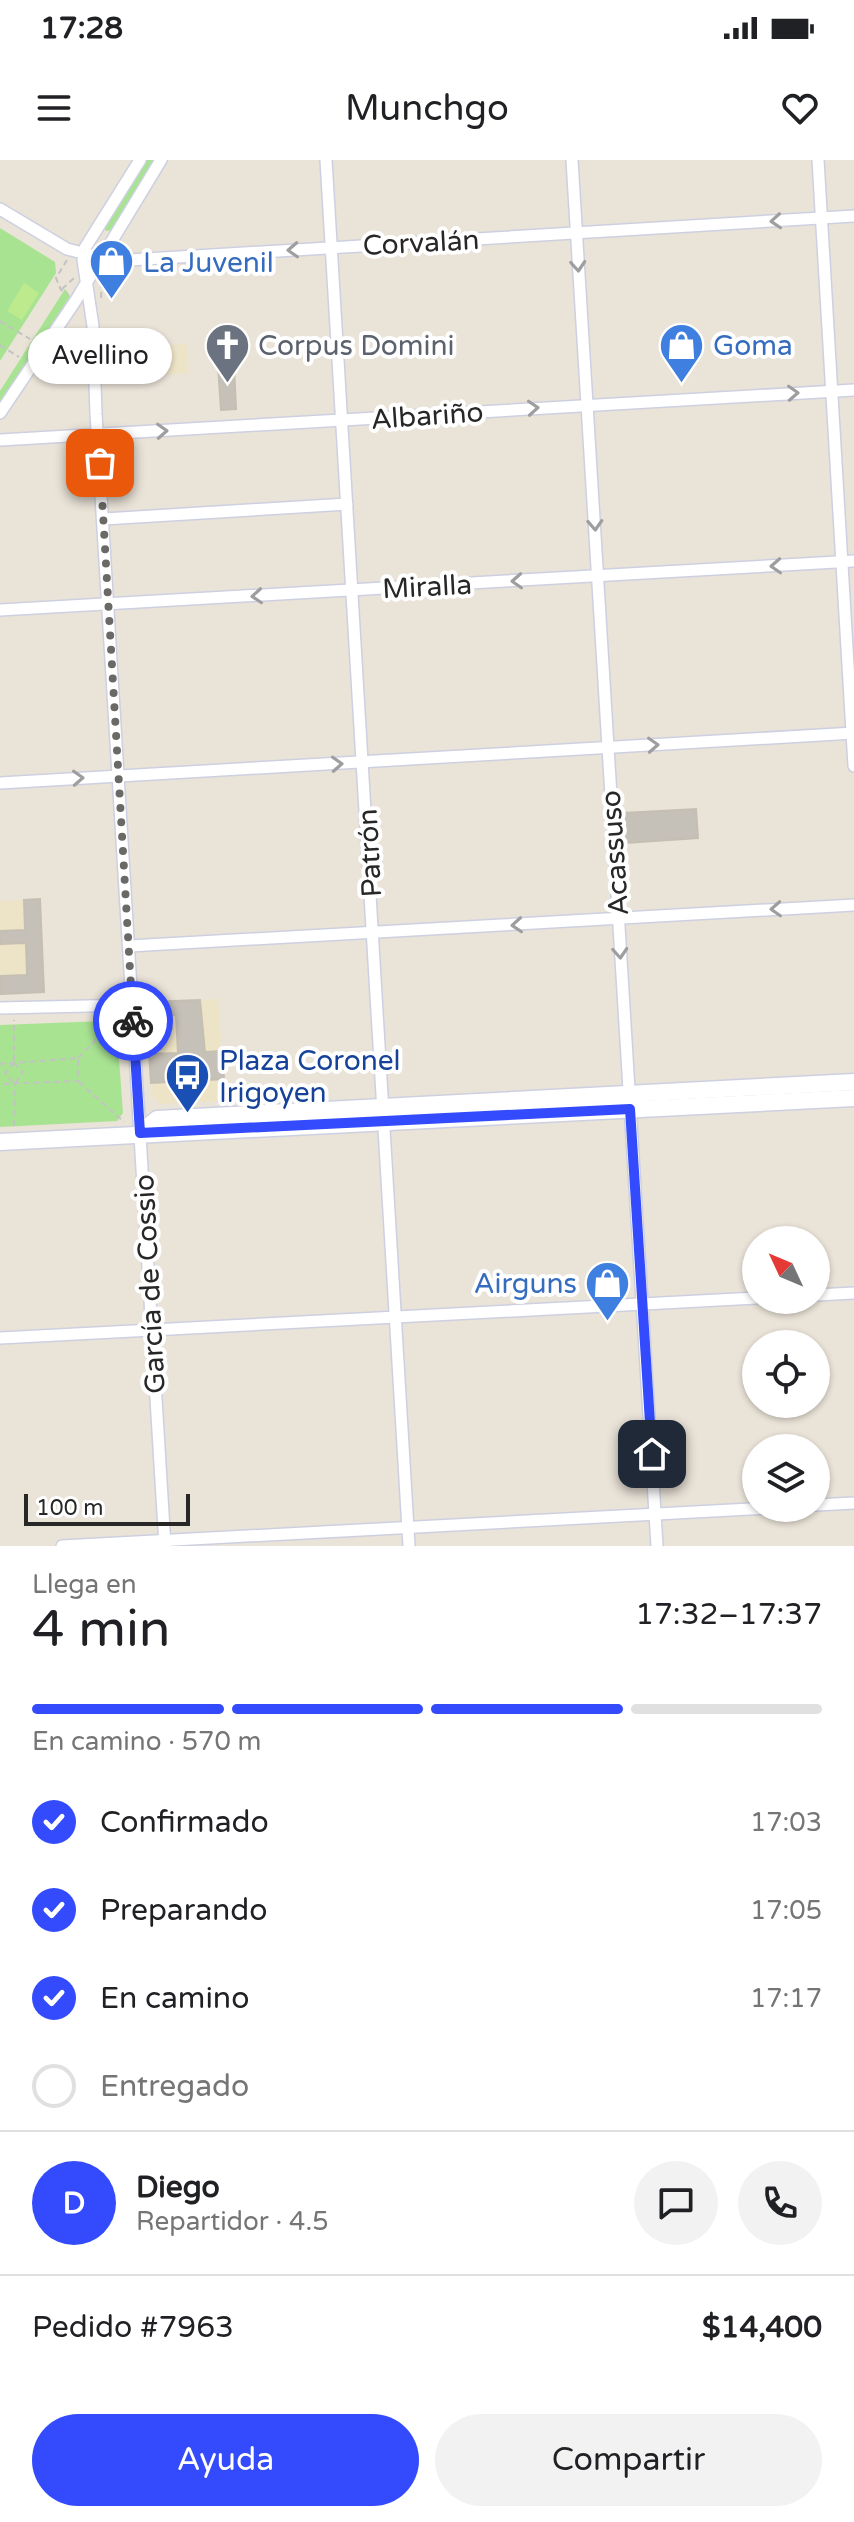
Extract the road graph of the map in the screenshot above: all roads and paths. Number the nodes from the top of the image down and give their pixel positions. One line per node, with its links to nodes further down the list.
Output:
1 (140, 160): 12 (street)
2 (161, 160): 10 (street)
3 (326, 160): 11 (street, Patrón)
4 (572, 160): 9 (street, Acassuso)
5 (818, 160): 8 (street)
6 (0, 209): 12 (street, Corvalán)
7 (854, 216): 8 (street, Corvalán)
8 (821, 218): 9 (street, Corvalán, one-way to 9); 26 (street)
9 (576, 233): 11 (street, Corvalán); 27 (street, Acassuso, one-way to 27)
10 (112, 240): 13 (street); 14 (street)
11 (332, 248): 14 (street, Corvalán, one-way to 14); 29 (street, Patrón)
12 (83, 255): 13 (street, Corvalán); 15 (street, García de Cossio)
13 (100, 259): 14 (street, Corvalán); 16 (street)
14 (117, 261): 18 (path)
15 (84, 269): 16 (street, García de Cossio); 17 (path)
16 (86, 283): 18 (street, García de Cossio); 19 (street)
17 (61, 290)
18 (89, 302): 20 (street, García de Cossio)
19 (68, 312): 20 (street); 28 (street)
20 (92, 316): 30 (street, García de Cossio)
21 (0, 321): 22 (path)
22 (30, 339)
23 (0, 345): 24 (path)
24 (19, 357)
25 (854, 390): 26 (street, Albariño)
26 (831, 391): 27 (street, Albariño, one-way to 26); 34 (street)
27 (587, 405): 29 (street, Albariño, one-way to 27); 35 (street, Acassuso, one-way to 35)
28 (0, 413)
29 (342, 420): 30 (street, Albariño, one-way to 29); 32 (street, Patrón)
30 (98, 434): 31 (street, Albariño); 33 (street, García de Cossio)
31 (0, 440)
32 (347, 504): 33 (street); 36 (street, Patrón)
33 (104, 519): 37 (street, García de Cossio)
34 (848, 562): 35 (street, Miralla, one-way to 35); 39 (street)
35 (598, 576): 36 (street, Miralla, one-way to 36); 40 (street, Acassuso)
36 (353, 590): 37 (street, Miralla, one-way to 37); 41 (street, Patrón)
37 (108, 604): 38 (street, Miralla); 43 (street, García de Cossio)
38 (0, 610)
39 (853, 734): 40 (street, one-way to 39); 42 (street)
40 (607, 748): 41 (street); 46 (street, Acassuso)
41 (363, 762): 43 (street, one-way to 41); 47 (street, Patrón)
42 (854, 766)
43 (118, 776): 44 (street, one-way to 43); 48 (street, García de Cossio)
44 (0, 783)
45 (854, 905): 46 (street, one-way to 46)
46 (618, 918): 47 (street, one-way to 47); 61 (street, Acassuso, one-way to 61)
47 (374, 934): 48 (street); 62 (street, Patrón)
48 (129, 946): 50 (street, García de Cossio)
49 (117, 1005): 50 (street); 52 (street); 53 (path)
50 (132, 1005): 63 (street, García de Cossio)
51 (0, 1008): 52 (street)
52 (16, 1008): 54 (path)
53 (78, 1058): 54 (path); 56 (path)
54 (14, 1063): 55 (path); 59 (path); 59 (path)
55 (0, 1064)
56 (78, 1081): 59 (path); 63 (path)
57 (854, 1082): 61 (street)
58 (0, 1084): 59 (path)
59 (15, 1084): 64 (path)
60 (854, 1098): 61 (street)
61 (629, 1102): 62 (street); 68 (street, Acassuso)
62 (385, 1115): 63 (street); 69 (street, Patrón)
63 (133, 1134): 64 (street); 70 (street, García de Cossio)
64 (7, 1142)
65 (854, 1293): 66 (street)
66 (830, 1294)
67 (742, 1299): 68 (street)
68 (642, 1303): 69 (street); 75 (street, Acassuso)
69 (397, 1315): 70 (street); 76 (street, Patrón)
70 (152, 1329): 71 (street); 77 (street, García de Cossio)
71 (0, 1338)
72 (854, 1503): 73 (street)
73 (830, 1504)
74 (742, 1509): 75 (street)
75 (656, 1514): 76 (street); 80 (street, Acassuso)
76 (408, 1528): 77 (street); 79 (street, Patrón)
77 (165, 1543): 78 (street)
78 (62, 1546)
79 (409, 1546)
80 (657, 1546)

